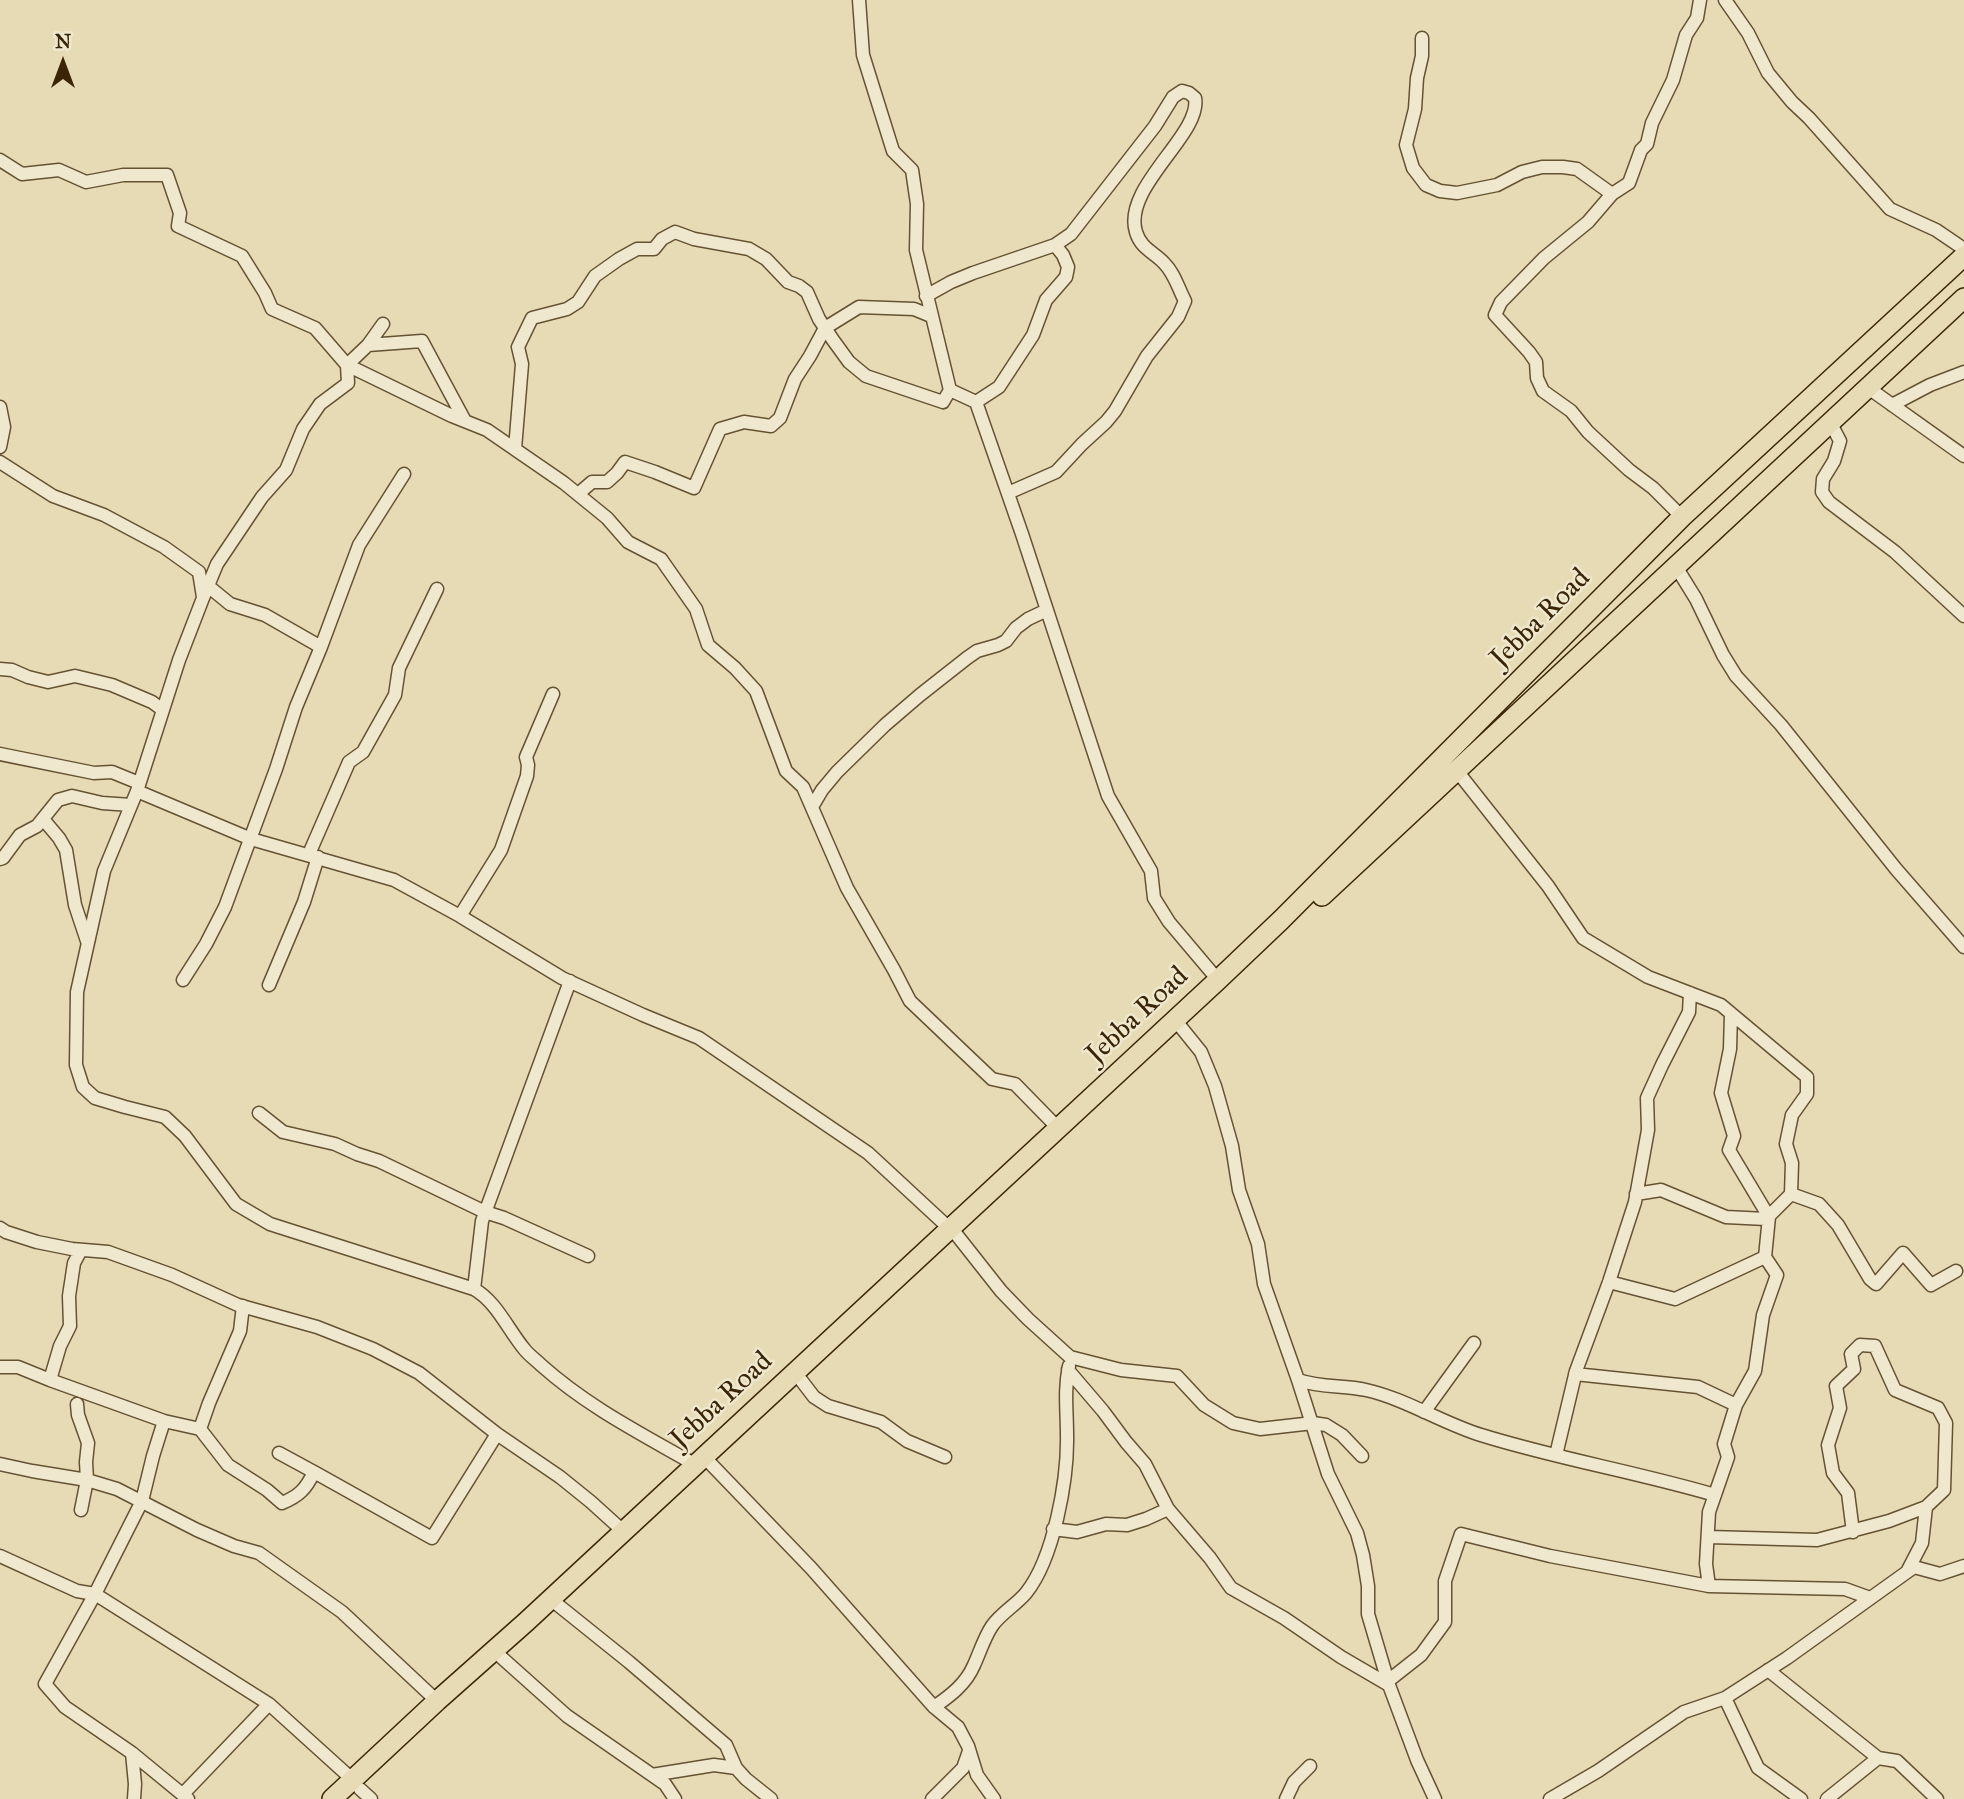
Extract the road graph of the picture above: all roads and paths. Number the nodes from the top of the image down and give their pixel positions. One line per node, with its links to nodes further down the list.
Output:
1 (859, 0): 10 (street)
2 (1700, 0): 6 (street)
3 (1725, 0): 8 (street)
4 (1422, 38): 6 (street)
5 (0, 160): 16 (street)
6 (1612, 194): 32 (street)
7 (1055, 245): 10 (street); 20 (street); 30 (street)
8 (1964, 249)
9 (1964, 256): 32 (highway, Jebba Road)
10 (926, 296): 12 (street)
11 (1964, 298): 18 (highway, Jebba Road)
12 (931, 316): 14 (street); 19 (street)
13 (383, 324): 15 (street)
14 (825, 328): 19 (street); 26 (street); 31 (street)
15 (368, 345): 16 (street); 23 (street)
16 (347, 365): 23 (street); 35 (street)
17 (1964, 372): 21 (street)
18 (1867, 387): 21 (street); 24 (highway, Jebba Road)
19 (950, 390): 20 (street)
20 (976, 402): 30 (street)
21 (1892, 405): 27 (street)
22 (0, 407): 25 (street)
23 (465, 421): 26 (street)
24 (1830, 422): 33 (highway, Jebba Road); 37 (street)
25 (0, 447)
26 (515, 449): 31 (street)
27 (1964, 456)
28 (0, 462): 35 (street)
29 (404, 474): 38 (street)
30 (1008, 493): 36 (street)
31 (578, 494): 46 (street)
32 (1682, 517): 52 (highway, Jebba Road)
33 (1675, 565): 43 (highway, Jebba Road); 54 (street)
34 (437, 589): 49 (street)
35 (205, 592): 38 (street); 41 (street)
36 (1047, 610): 46 (street); 56 (street)
37 (1964, 616)
38 (321, 647): 48 (street)
39 (0, 670): 41 (street)
40 (553, 694): 51 (street)
41 (163, 710): 44 (street)
42 (0, 754): 44 (street)
43 (1457, 771): 52 (highway, Jebba Road); 59 (street)
44 (138, 787): 45 (street); 48 (street)
45 (131, 806): 47 (street); 53 (street)
46 (812, 807): 63 (street)
47 (43, 819): 50 (street); 53 (street)
48 (251, 839): 49 (street); 55 (street)
49 (313, 856): 51 (street); 58 (street)
50 (0, 859)
51 (460, 916): 57 (street)
52 (1284, 924): 56 (highway, Jebba Road); 61 (highway, Jebba Road)
53 (88, 943): 75 (street)
54 (1964, 947)
55 (183, 980)
56 (1218, 980): 63 (highway, Jebba Road)
57 (570, 981): 66 (street); 69 (street)
58 (269, 985)
59 (1690, 993): 60 (street); 64 (street)
60 (1731, 1014): 65 (street); 67 (street)
61 (1180, 1026): 69 (highway, Jebba Road); 83 (street)
62 (259, 1113): 66 (street)
63 (1058, 1128): 69 (highway, Jebba Road)
64 (1636, 1194): 67 (street); 74 (street)
65 (1791, 1194): 67 (street); 73 (street)
66 (485, 1212): 71 (street); 75 (street)
67 (1769, 1217): 72 (street)
68 (0, 1228): 70 (street)
69 (953, 1231): 78 (street); 82 (highway, Jebba Road); 96 (highway, Jebba Road)
70 (81, 1250): 76 (street); 81 (street)
71 (587, 1256)
72 (1765, 1257): 74 (street); 85 (street)
73 (1956, 1271)
74 (1609, 1282): 80 (street)
75 (474, 1289): 96 (street)
76 (243, 1306): 89 (street); 90 (street)
77 (1474, 1343): 86 (street)
78 (1069, 1364): 88 (street); 102 (street); 104 (street)
79 (0, 1367): 81 (street)
80 (1575, 1374): 85 (street); 92 (street)
81 (50, 1380): 87 (street)
82 (801, 1380): 94 (street); 96 (highway, Jebba Road)
83 (1298, 1380): 86 (street); 88 (street)
84 (77, 1404): 98 (street)
85 (1736, 1405): 99 (street)
86 (1424, 1412): 92 (street)
87 (164, 1421): 89 (street); 100 (street)
88 (1312, 1423): 93 (street); 117 (street)
89 (200, 1430): 97 (street)
90 (497, 1434): 97 (street); 105 (street)
91 (279, 1454): 97 (street)
92 (1556, 1455): 99 (street)
93 (1362, 1456)
94 (945, 1457)
95 (0, 1464): 98 (street)
96 (702, 1464): 105 (highway, Jebba Road); 114 (highway, Jebba Road); 121 (street)
97 (314, 1472)
98 (87, 1480): 100 (street); 103 (street)
99 (1715, 1495): 107 (street)
100 (142, 1500): 112 (street); 119 (street)
101 (1926, 1507): 106 (street); 106 (street); 110 (street)
102 (1168, 1509): 104 (street); 117 (street)
103 (81, 1510)
104 (1053, 1529): 121 (street)
105 (623, 1531): 119 (highway, Jebba Road)
106 (1853, 1532): 107 (street)
107 (1709, 1537): 111 (street)
108 (0, 1556): 112 (street)
109 (1964, 1566): 110 (street)
110 (1908, 1570): 113 (street)
111 (1709, 1586): 113 (street); 117 (street)
112 (94, 1594): 120 (street); 123 (street)
113 (1870, 1598): 116 (street)
114 (558, 1605): 115 (highway, Jebba Road); 126 (street)
115 (501, 1657): 127 (street); 128 (highway, Jebba Road)
116 (1768, 1670): 118 (street); 124 (street)
117 (1389, 1683): 138 (street)
118 (1725, 1698): 139 (street); 140 (street)
119 (437, 1701): 128 (highway, Jebba Road)
120 (269, 1704): 128 (street); 129 (street)
121 (934, 1707): 122 (street)
122 (969, 1751): 135 (street); 136 (street)
123 (132, 1753): 129 (street); 132 (street)
124 (1878, 1758): 130 (street); 141 (street)
125 (1310, 1766): 137 (street)
126 (736, 1768): 127 (street); 134 (street)
127 (652, 1775): 131 (street)
128 (358, 1792): 133 (highway, Jebba Road)
129 (186, 1797)
130 (1833, 1797)
131 (674, 1798)
132 (134, 1799)
133 (332, 1799)
134 (771, 1799)
135 (932, 1799)
136 (994, 1799)
137 (1286, 1799)
138 (1435, 1799)
139 (1550, 1799)
140 (1801, 1799)
141 (1937, 1799)

